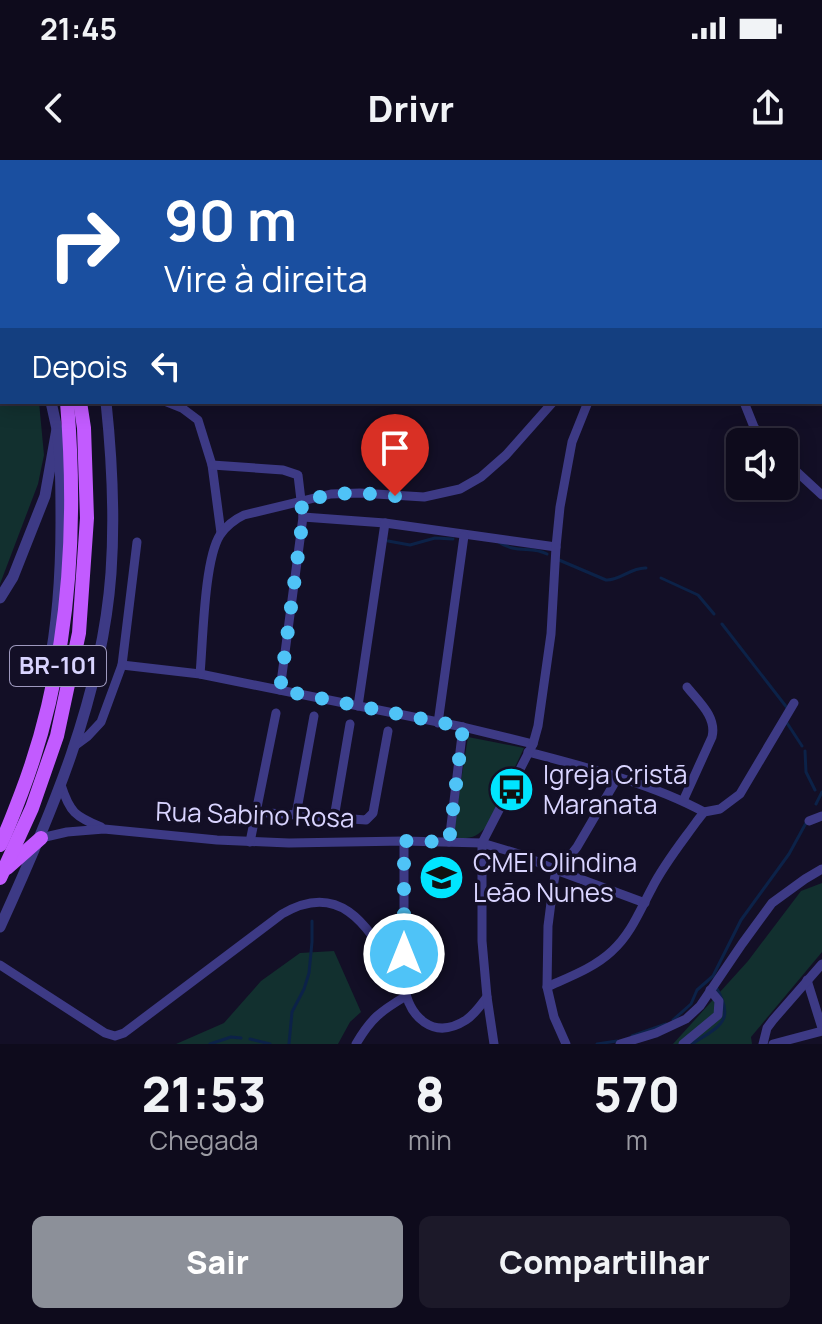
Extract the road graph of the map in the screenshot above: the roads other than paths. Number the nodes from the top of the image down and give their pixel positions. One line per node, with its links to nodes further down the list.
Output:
1 (51, 404): 10 (street)
2 (67, 404): 52 (main road, BR-101)
3 (83, 404): 55 (main road, BR-101)
4 (106, 404): 34 (street)
5 (172, 404): 11 (street)
6 (551, 404): 14 (street)
7 (587, 404): 20 (street)
8 (745, 404): 9 (street)
9 (755, 428)
10 (57, 429): 21 (street); 45 (street)
11 (212, 465): 14 (street); 17 (street)
12 (798, 473): 13 (street)
13 (822, 495)
14 (301, 502): 15 (street); 17 (street)
15 (303, 517): 16 (street); 25 (street)
16 (385, 523): 18 (street); 27 (street)
17 (221, 533): 23 (street)
18 (464, 536): 20 (street); 30 (street)
19 (137, 542): 22 (street)
20 (556, 547): 35 (street)
21 (0, 598)
22 (122, 665): 23 (street); 34 (street)
23 (200, 674): 25 (street)
24 (687, 687): 38 (street)
25 (280, 690): 27 (street)
26 (794, 703): 40 (street)
27 (358, 706): 30 (street)
28 (276, 713): 39 (street)
29 (314, 716): 41 (street)
30 (438, 723): 32 (street)
31 (350, 724): 43 (street)
32 (463, 727): 35 (street); 50 (street)
33 (388, 731): 43 (street)
34 (73, 747): 37 (street)
35 (531, 748): 36 (street); 51 (street)
36 (618, 777): 38 (street); 54 (street)
37 (61, 785): 46 (street, Rua Sabino Rosa); 47 (street)
38 (683, 801): 40 (street)
39 (256, 812): 41 (street); 49 (street)
40 (704, 812): 56 (street)
41 (296, 815): 43 (street)
42 (822, 816): 44 (street)
43 (334, 818)
44 (809, 821)
45 (0, 829)
46 (104, 829): 47 (street, Rua Sabino Rosa); 49 (street, Rua Sabino Rosa)
47 (41, 838): 55 (main road); 57 (street)
48 (404, 841): 49 (street, Rua Sabino Rosa); 50 (street, Rua Sabino Rosa); 61 (street)
49 (250, 842)
50 (449, 842): 51 (street, Rua Sabino Rosa)
51 (482, 843): 54 (street); 65 (street)
52 (0, 845)
53 (822, 869): 63 (street)
54 (556, 870): 56 (street); 62 (street)
55 (2, 874)
56 (645, 903): 62 (street)
57 (0, 927)
58 (822, 964): 60 (street)
59 (0, 965): 61 (street)
60 (807, 980): 66 (street); 72 (street)
61 (404, 985): 64 (street)
62 (547, 987): 69 (street)
63 (710, 990): 70 (street); 71 (street)
64 (406, 996): 65 (street); 67 (street)
65 (487, 997): 68 (street)
66 (822, 1030): 73 (street)
67 (356, 1044)
68 (494, 1044)
69 (566, 1044)
70 (620, 1044)
71 (683, 1044)
72 (763, 1044)
73 (773, 1044)

